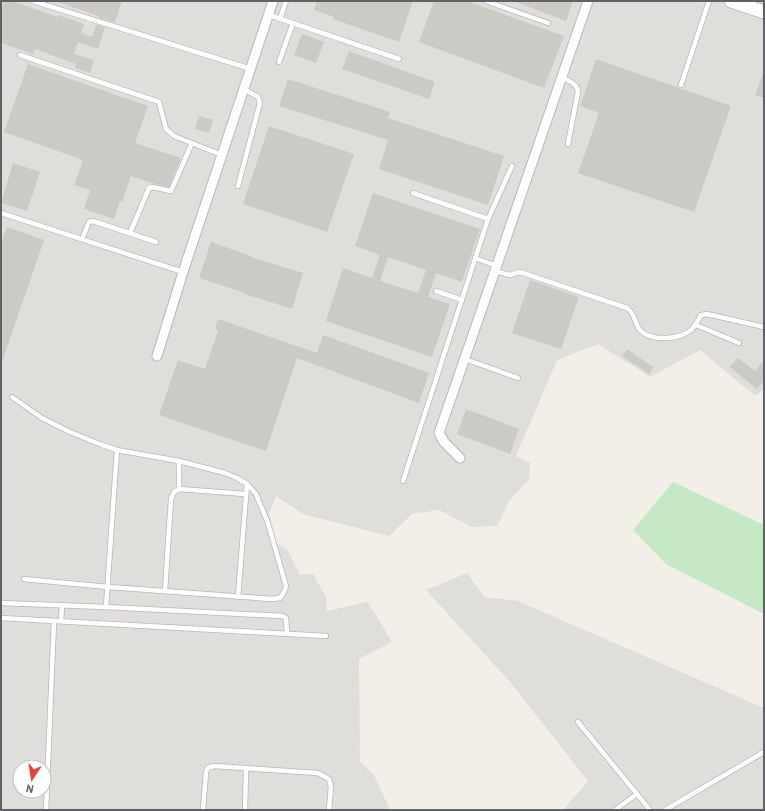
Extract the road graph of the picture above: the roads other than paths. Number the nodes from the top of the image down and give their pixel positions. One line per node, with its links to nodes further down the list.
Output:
1 (33, 1): 16 (lane)
2 (273, 1): 9 (street)
3 (286, 1): 10 (lane)
4 (486, 1): 12 (lane)
5 (588, 1): 17 (street)
6 (709, 1): 18 (lane)
7 (731, 1): 8 (street)
8 (764, 12)
9 (269, 15): 10 (lane); 16 (street)
10 (280, 18): 11 (lane)
11 (293, 23): 14 (lane); 15 (lane)
12 (548, 23)
13 (20, 55): 20 (lane)
14 (399, 59)
15 (279, 62)
16 (251, 69): 19 (street)
17 (562, 77): 21 (lane); 32 (street)
18 (680, 85)
19 (244, 89): 22 (street); 24 (lane)
20 (192, 143): 22 (lane); 28 (lane)
21 (568, 144)
22 (222, 155): 33 (street)
23 (512, 166): 27 (lane)
24 (238, 186)
25 (414, 193): 27 (lane)
26 (1, 213): 29 (lane)
27 (488, 219): 31 (lane)
28 (130, 233): 29 (lane); 30 (lane)
29 (82, 239): 33 (lane)
30 (156, 242)
31 (475, 258): 32 (lane); 35 (lane)
32 (496, 268): 36 (lane); 40 (street)
33 (183, 272): 39 (street)
34 (436, 291): 35 (lane)
35 (462, 300): 46 (lane)
36 (696, 325): 37 (lane); 38 (lane)
37 (764, 327)
38 (739, 343)
39 (157, 356)
40 (465, 359): 41 (lane); 44 (street)
41 (518, 378)
42 (12, 397): 43 (lane)
43 (117, 450): 45 (lane); 51 (lane)
44 (460, 458)
45 (179, 461): 47 (lane); 48 (lane)
46 (403, 481)
47 (246, 484): 49 (lane); 53 (lane)
48 (179, 489): 49 (lane); 52 (lane)
49 (245, 494): 53 (lane)
50 (24, 579): 51 (lane)
51 (108, 587): 52 (lane); 56 (lane)
52 (165, 591): 53 (lane)
53 (238, 597)
54 (1, 603): 55 (lane)
55 (62, 606): 56 (lane); 59 (lane)
56 (106, 607): 60 (lane)
57 (1, 618): 58 (lane)
58 (54, 621): 59 (lane); 66 (lane)
59 (61, 621): 60 (lane)
60 (288, 634): 61 (lane)
61 (326, 636)
62 (578, 722): 65 (lane)
63 (764, 752): 72 (lane)
64 (246, 768): 67 (lane); 68 (lane); 69 (lane)
65 (637, 794): 70 (lane); 71 (lane)
66 (46, 810)
67 (203, 810)
68 (244, 810)
69 (329, 810)
70 (615, 810)
71 (650, 810)
72 (666, 810)

